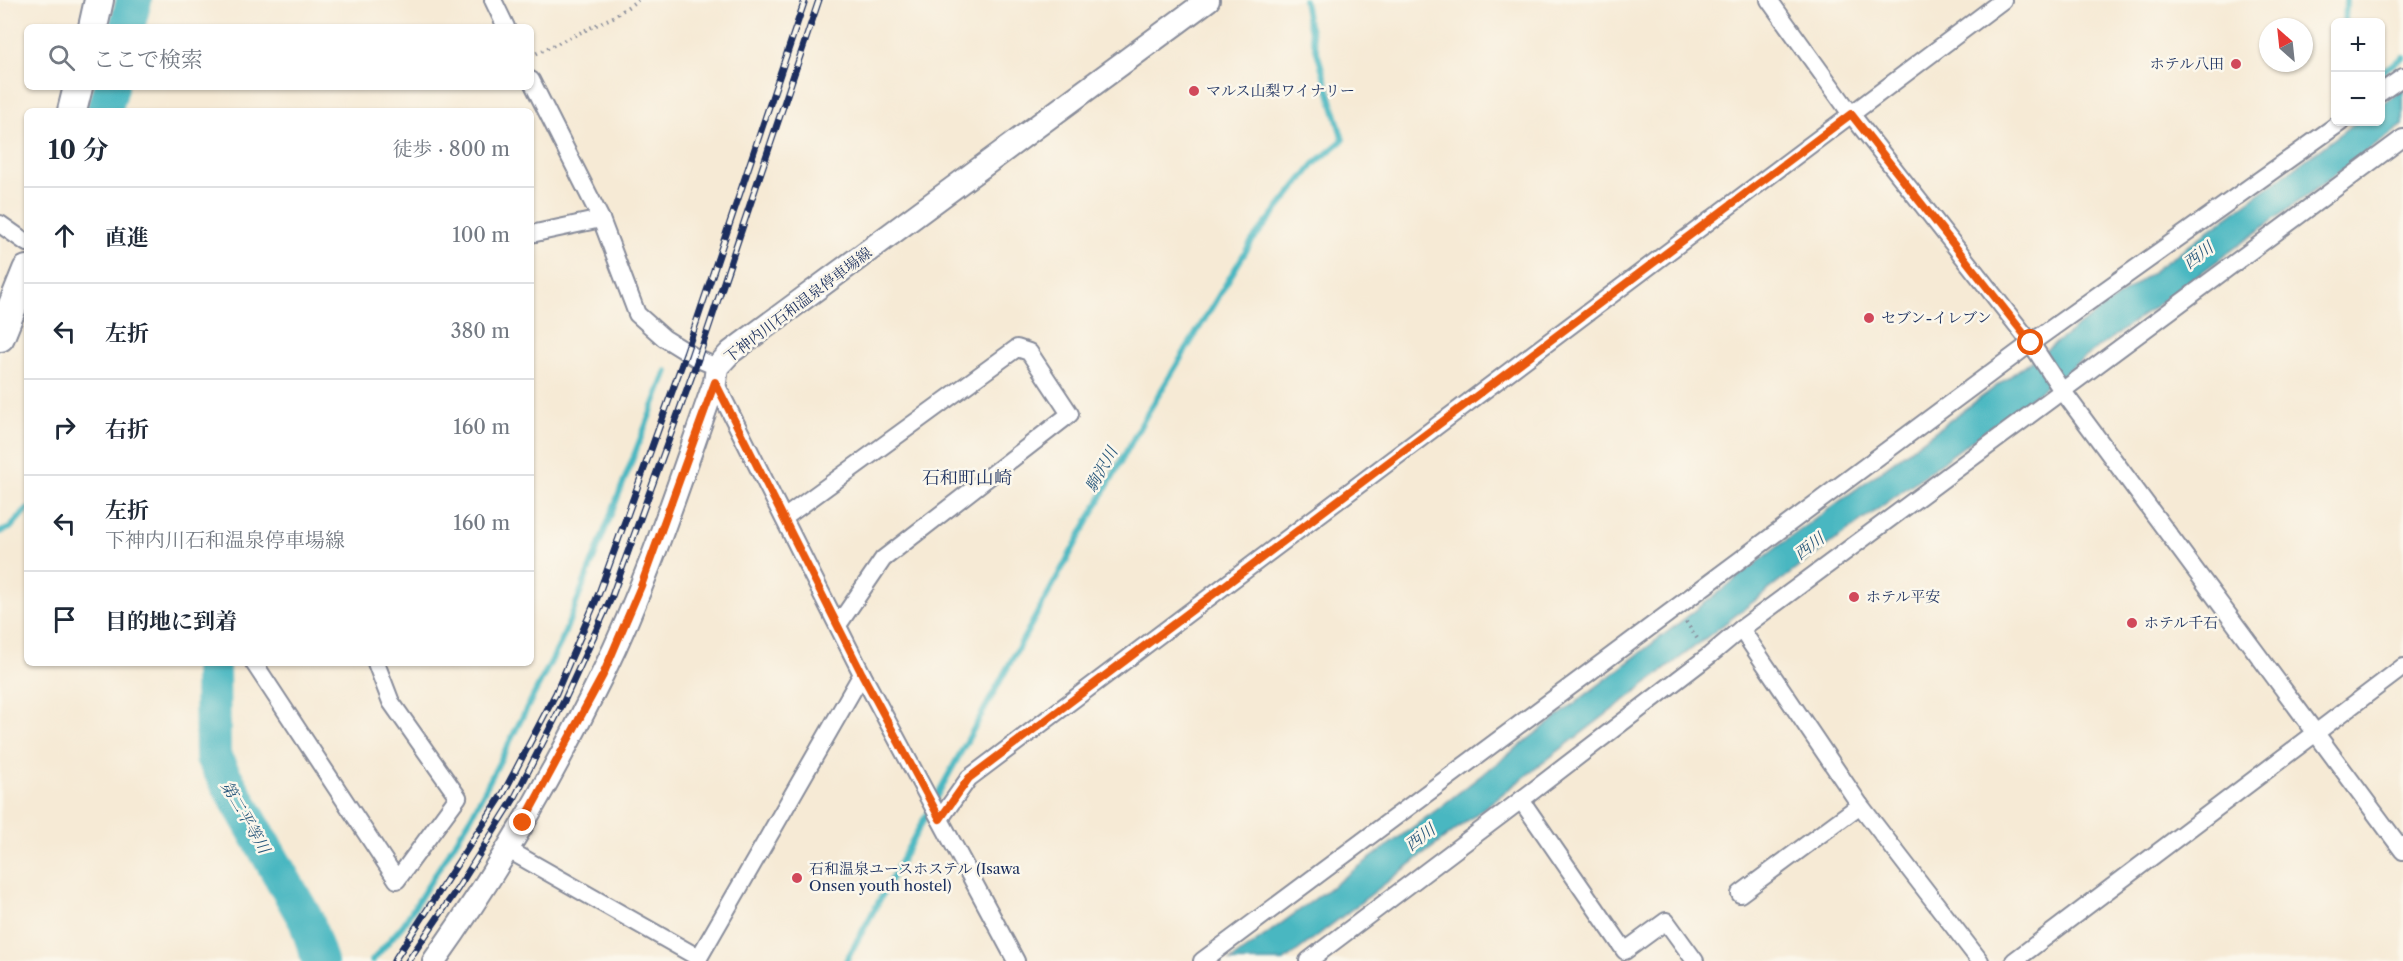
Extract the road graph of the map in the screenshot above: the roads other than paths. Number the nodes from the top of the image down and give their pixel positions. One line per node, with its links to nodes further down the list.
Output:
1 (99, 0): 6 (highway)
2 (493, 0): 7 (street)
3 (1208, 0): 23 (main road, 下神内川石和温泉停車場線)
4 (1769, 0): 13 (street)
5 (2003, 0): 13 (street)
6 (94, 24)
7 (505, 24)
8 (2403, 76): 10 (street)
9 (534, 86): 16 (street)
10 (2385, 89)
11 (77, 90): 12 (highway)
12 (73, 108)
13 (1851, 114): 22 (street); 35 (street)
14 (2335, 126): 22 (street)
15 (2403, 138): 24 (street)
16 (601, 219): 18 (street); 23 (street)
17 (0, 224): 19 (street)
18 (534, 233)
19 (24, 241)
20 (24, 285): 21 (highway)
21 (0, 337)
22 (2034, 348): 24 (street); 42 (street)
23 (716, 374): 25 (street); 36 (main road, 下神内川石和温泉停車場線)
24 (2061, 389): 27 (street); 32 (street)
25 (784, 518): 26 (street); 26 (street)
26 (838, 625): 31 (street)
27 (1741, 629): 33 (street); 34 (street)
28 (256, 666): 29 (street)
29 (377, 666)
30 (2403, 667): 32 (street)
31 (862, 674): 35 (street); 39 (street)
32 (2314, 733): 37 (street); 46 (street)
33 (1521, 801): 43 (street); 44 (street)
34 (1860, 805): 38 (street); 45 (street)
35 (940, 818): 41 (street)
36 (507, 849): 39 (street); 40 (main road, 下神内川石和温泉停車場線)
37 (2403, 851)
38 (1740, 894)
39 (698, 959)
40 (434, 961)
41 (1016, 961)
42 (1202, 961)
43 (1308, 961)
44 (1695, 961)
45 (1980, 961)
46 (2014, 961)

